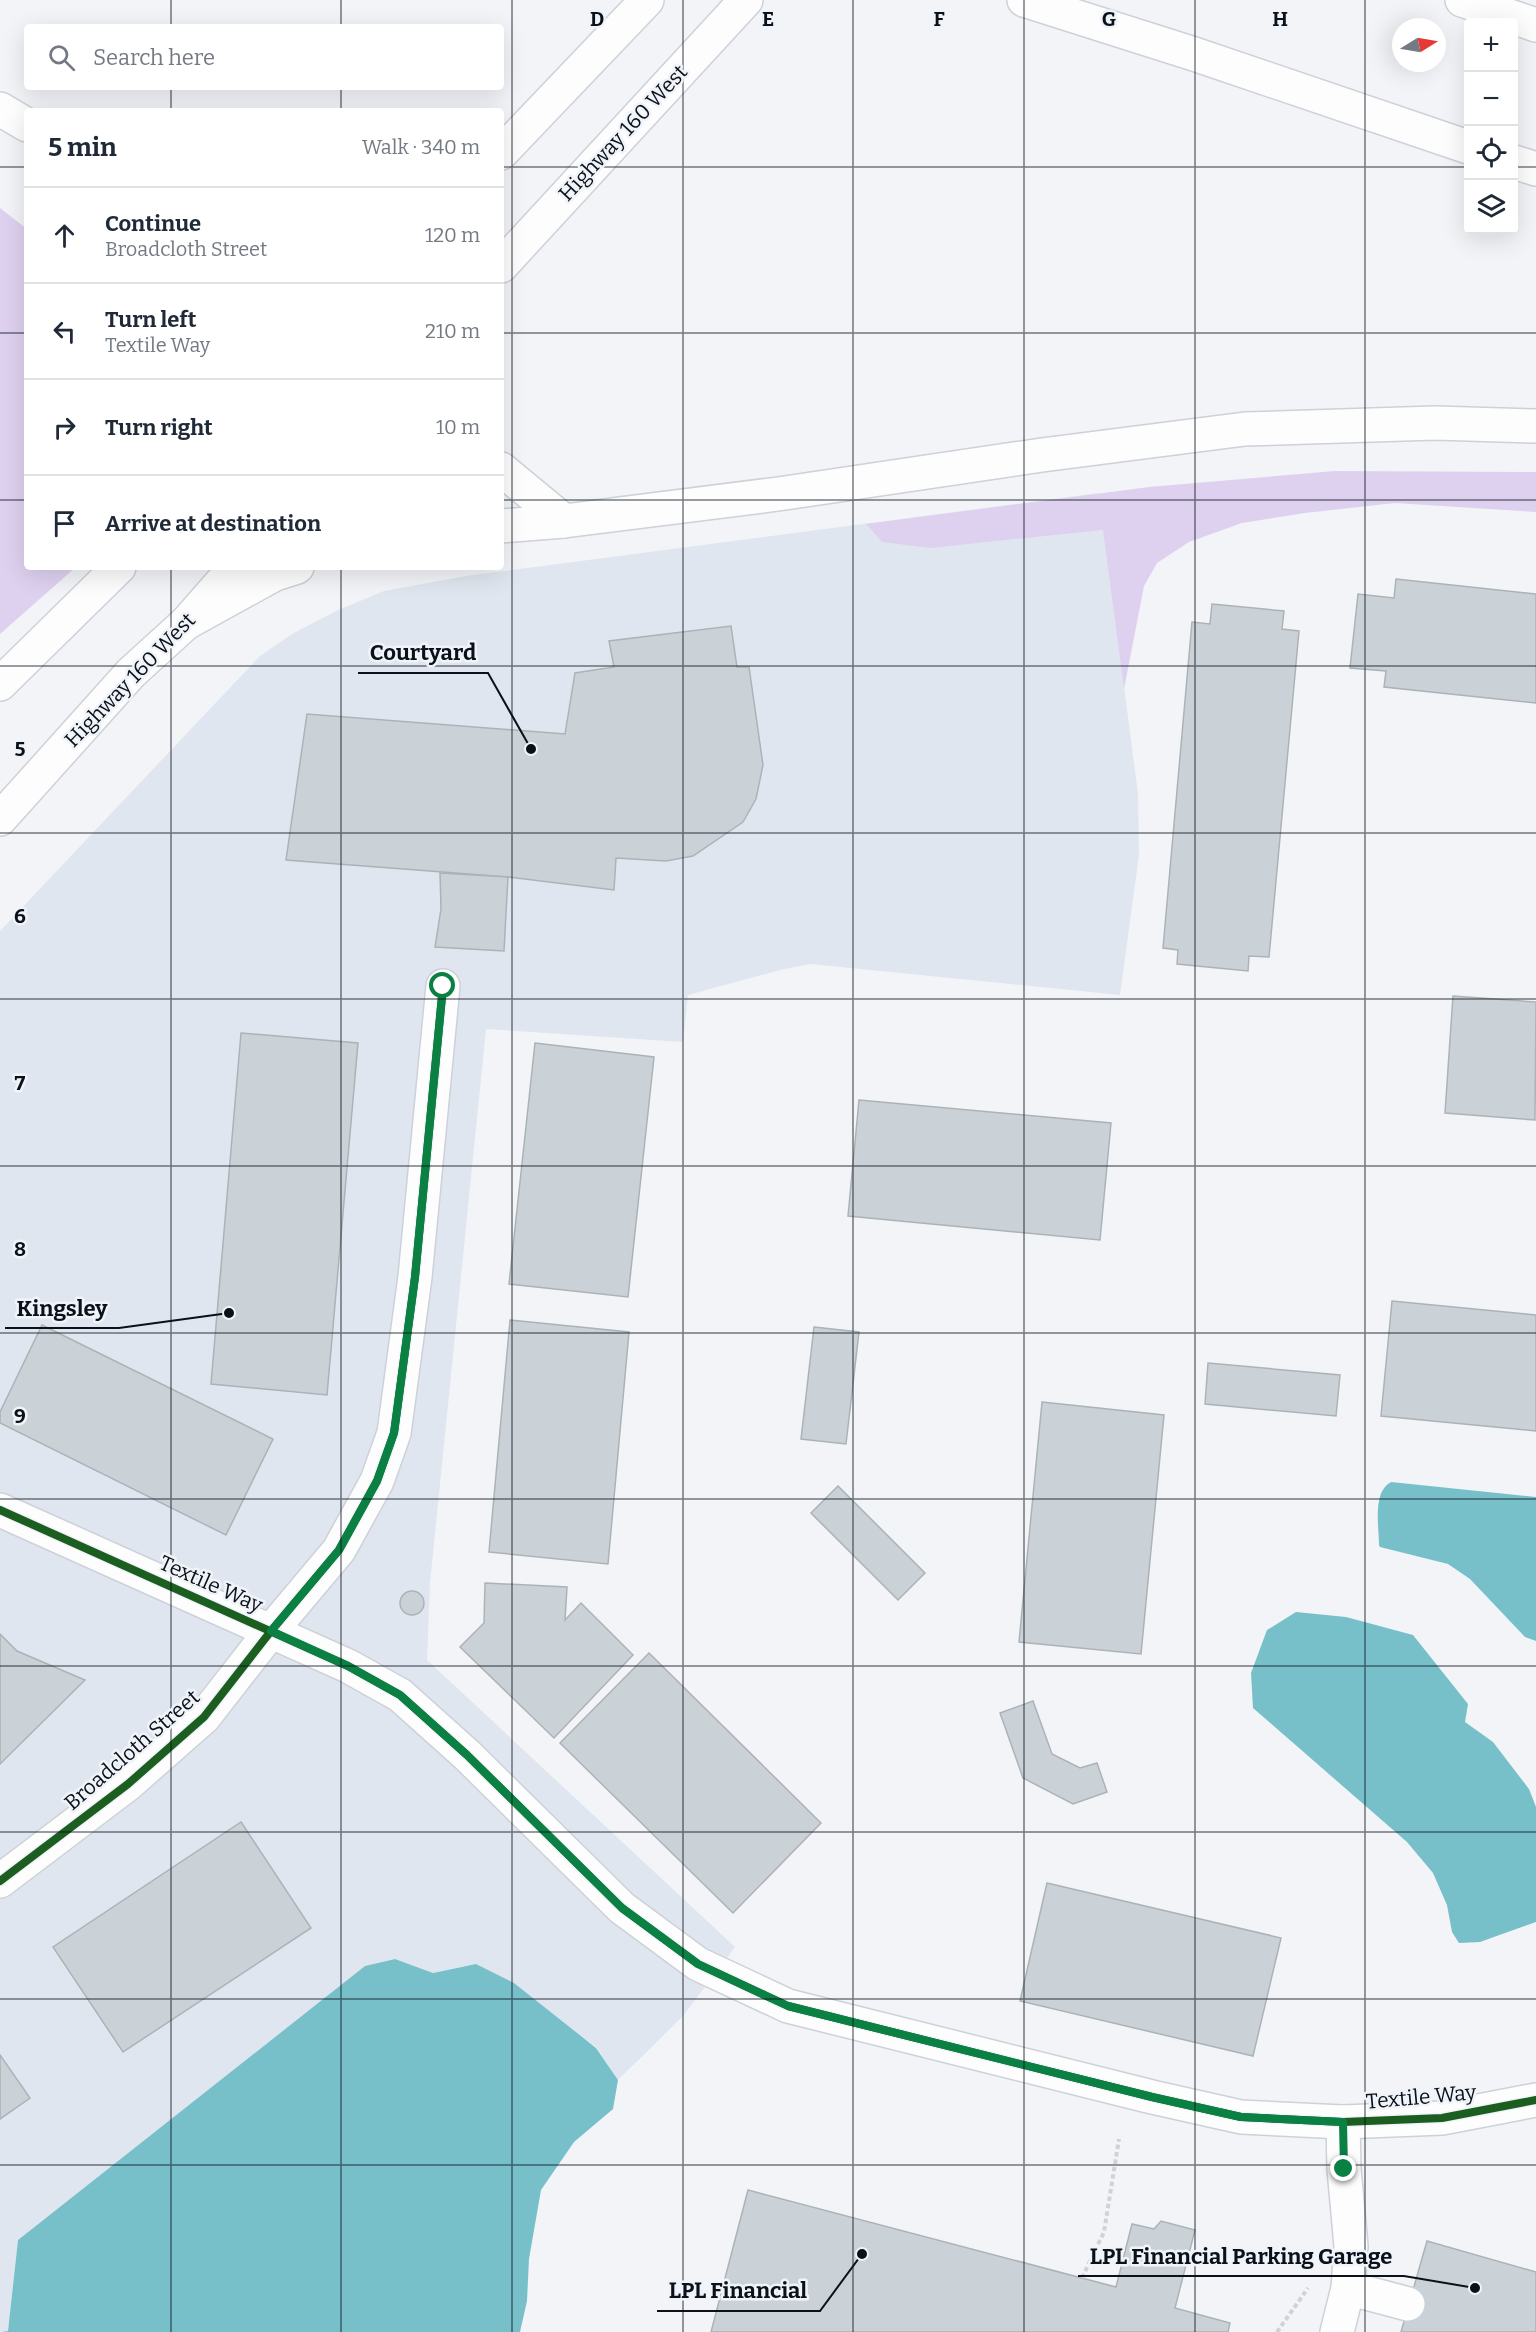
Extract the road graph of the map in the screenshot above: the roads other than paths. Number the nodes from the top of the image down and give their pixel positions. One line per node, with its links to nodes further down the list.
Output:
1 (647, 0): 9 (main road)
2 (746, 0): 12 (main road, Highway 160 West)
3 (1024, 0): 8 (main road)
4 (1462, 0): 5 (main road)
5 (1536, 25)
6 (0, 109): 7 (main road)
7 (24, 122)
8 (1464, 146)
9 (504, 150)
10 (1518, 163): 11 (main road)
11 (1536, 169)
12 (504, 263)
13 (1536, 426): 15 (main road)
14 (504, 471): 15 (main road)
15 (564, 520): 16 (main road)
16 (504, 526)
17 (116, 570): 21 (main road)
18 (232, 570): 20 (main road, Highway 160 West)
19 (288, 570): 20 (main road)
20 (186, 623): 22 (main road, Highway 160 West)
21 (0, 684)
22 (0, 819)
23 (443, 986): 25 (main road, Broadcloth Street)
24 (0, 1510): 25 (main road, Textile Way)
25 (271, 1631): 26 (main road, Broadcloth Street); 28 (main road, Textile Way)
26 (0, 1881)
27 (1536, 2100): 28 (main road, Textile Way)
28 (1343, 2122): 29 (main road)
29 (1348, 2288): 30 (main road); 31 (main road)
30 (1408, 2304)
31 (1337, 2332)

